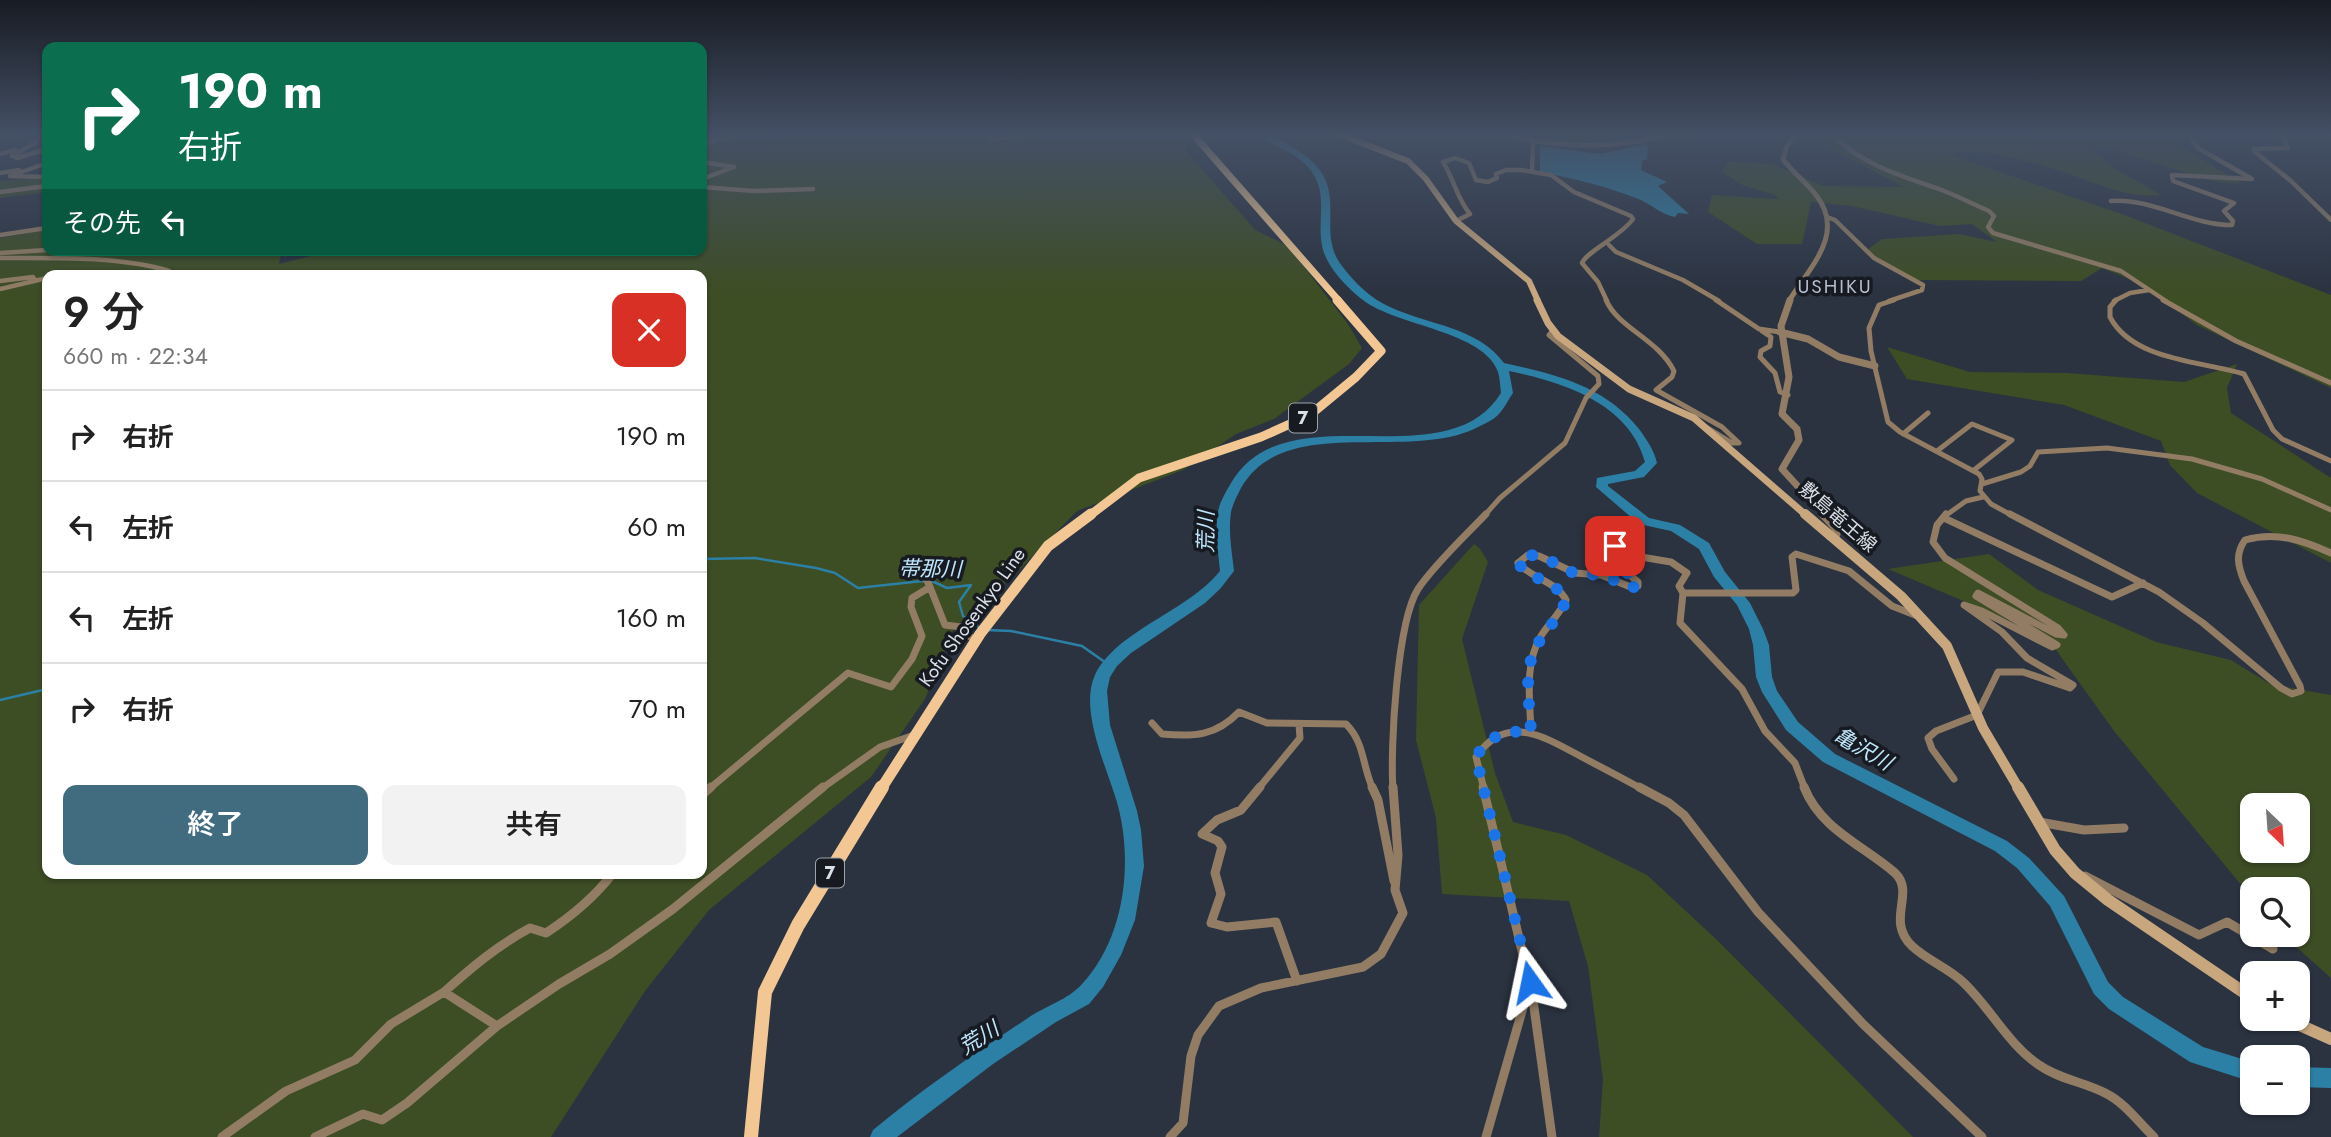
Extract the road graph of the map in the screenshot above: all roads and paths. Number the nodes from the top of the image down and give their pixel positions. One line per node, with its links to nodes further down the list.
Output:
1 (1240, 186): 51 (main road, Kofu Shosenkyo Line / 7)
2 (1430, 186): 16 (main road, 敷島竜王線)
3 (1456, 186): 16 (street)
4 (1565, 186): 19 (street)
5 (1808, 186): 14 (street)
6 (1930, 186): 27 (street)
7 (2182, 186): 13 (street)
8 (2296, 186): 15 (street)
9 (42, 187): 12 (street)
10 (707, 187): 11 (street)
11 (813, 189)
12 (0, 192)
13 (2111, 201)
14 (1827, 217): 30 (street); 31 (street)
15 (2331, 220)
16 (1456, 221): 29 (main road, 敷島竜王線)
17 (42, 229): 18 (street)
18 (0, 235)
19 (1609, 245): 28 (street); 35 (street)
20 (42, 251): 21 (street)
21 (0, 255): 22 (street)
22 (166, 270)
23 (42, 279): 24 (street)
24 (35, 280): 25 (street); 26 (street)
25 (0, 281)
26 (0, 289)
27 (2151, 290): 32 (street); 38 (street)
28 (1762, 329): 30 (street); 33 (street)
29 (1553, 330): 35 (main road, 敷島竜王線); 63 (street)
30 (1780, 332): 31 (street); 33 (street)
31 (1875, 366): 36 (street)
32 (2331, 383)
33 (1788, 395): 44 (street)
34 (1928, 414): 36 (street)
35 (1704, 426): 44 (main road, 敷島竜王線)
36 (1903, 434): 37 (street)
37 (1937, 451): 39 (street); 39 (street)
38 (2331, 461)
39 (1974, 470): 40 (street)
40 (1982, 484): 41 (street); 42 (street)
41 (1983, 497): 43 (street); 47 (street)
42 (2331, 510)
43 (1944, 518): 47 (street); 52 (street)
44 (1830, 536): 50 (main road, 敷島竜王線)
45 (2331, 554): 47 (street)
46 (924, 574): 48 (street)
47 (2143, 583)
48 (930, 587): 51 (street); 58 (street)
49 (1683, 593): 50 (street); 55 (street); 79 (street)
50 (1923, 618): 52 (main road, 敷島竜王線)
51 (980, 634): 56 (main road, Kofu Shosenkyo Line / 7)
52 (1977, 715): 57 (street); 59 (main road, 敷島竜王線)
53 (1152, 723): 54 (street)
54 (1299, 724): 63 (street); 65 (street)
55 (1531, 732): 66 (street); 78 (street)
56 (914, 735): 69 (street); 74 (main road, Kofu Shosenkyo Line / 7)
57 (1954, 779)
58 (707, 792)
59 (2038, 821): 60 (street); 61 (main road, 敷島竜王線)
60 (2124, 828)
61 (2075, 873): 64 (street); 67 (main road, 敷島竜王線)
62 (609, 879): 68 (street)
63 (1395, 890): 65 (street)
64 (2273, 949)
65 (1297, 981): 75 (street)
66 (1530, 982): 76 (street); 77 (street)
67 (2240, 990)
68 (444, 992): 69 (street); 72 (street)
69 (497, 1026): 73 (street)
70 (2310, 1030): 71 (main road)
71 (2331, 1039)
72 (222, 1137)
73 (315, 1137)
74 (751, 1137)
75 (1170, 1137)
76 (1486, 1137)
77 (1552, 1137)
78 (1982, 1137)
79 (2154, 1137)

